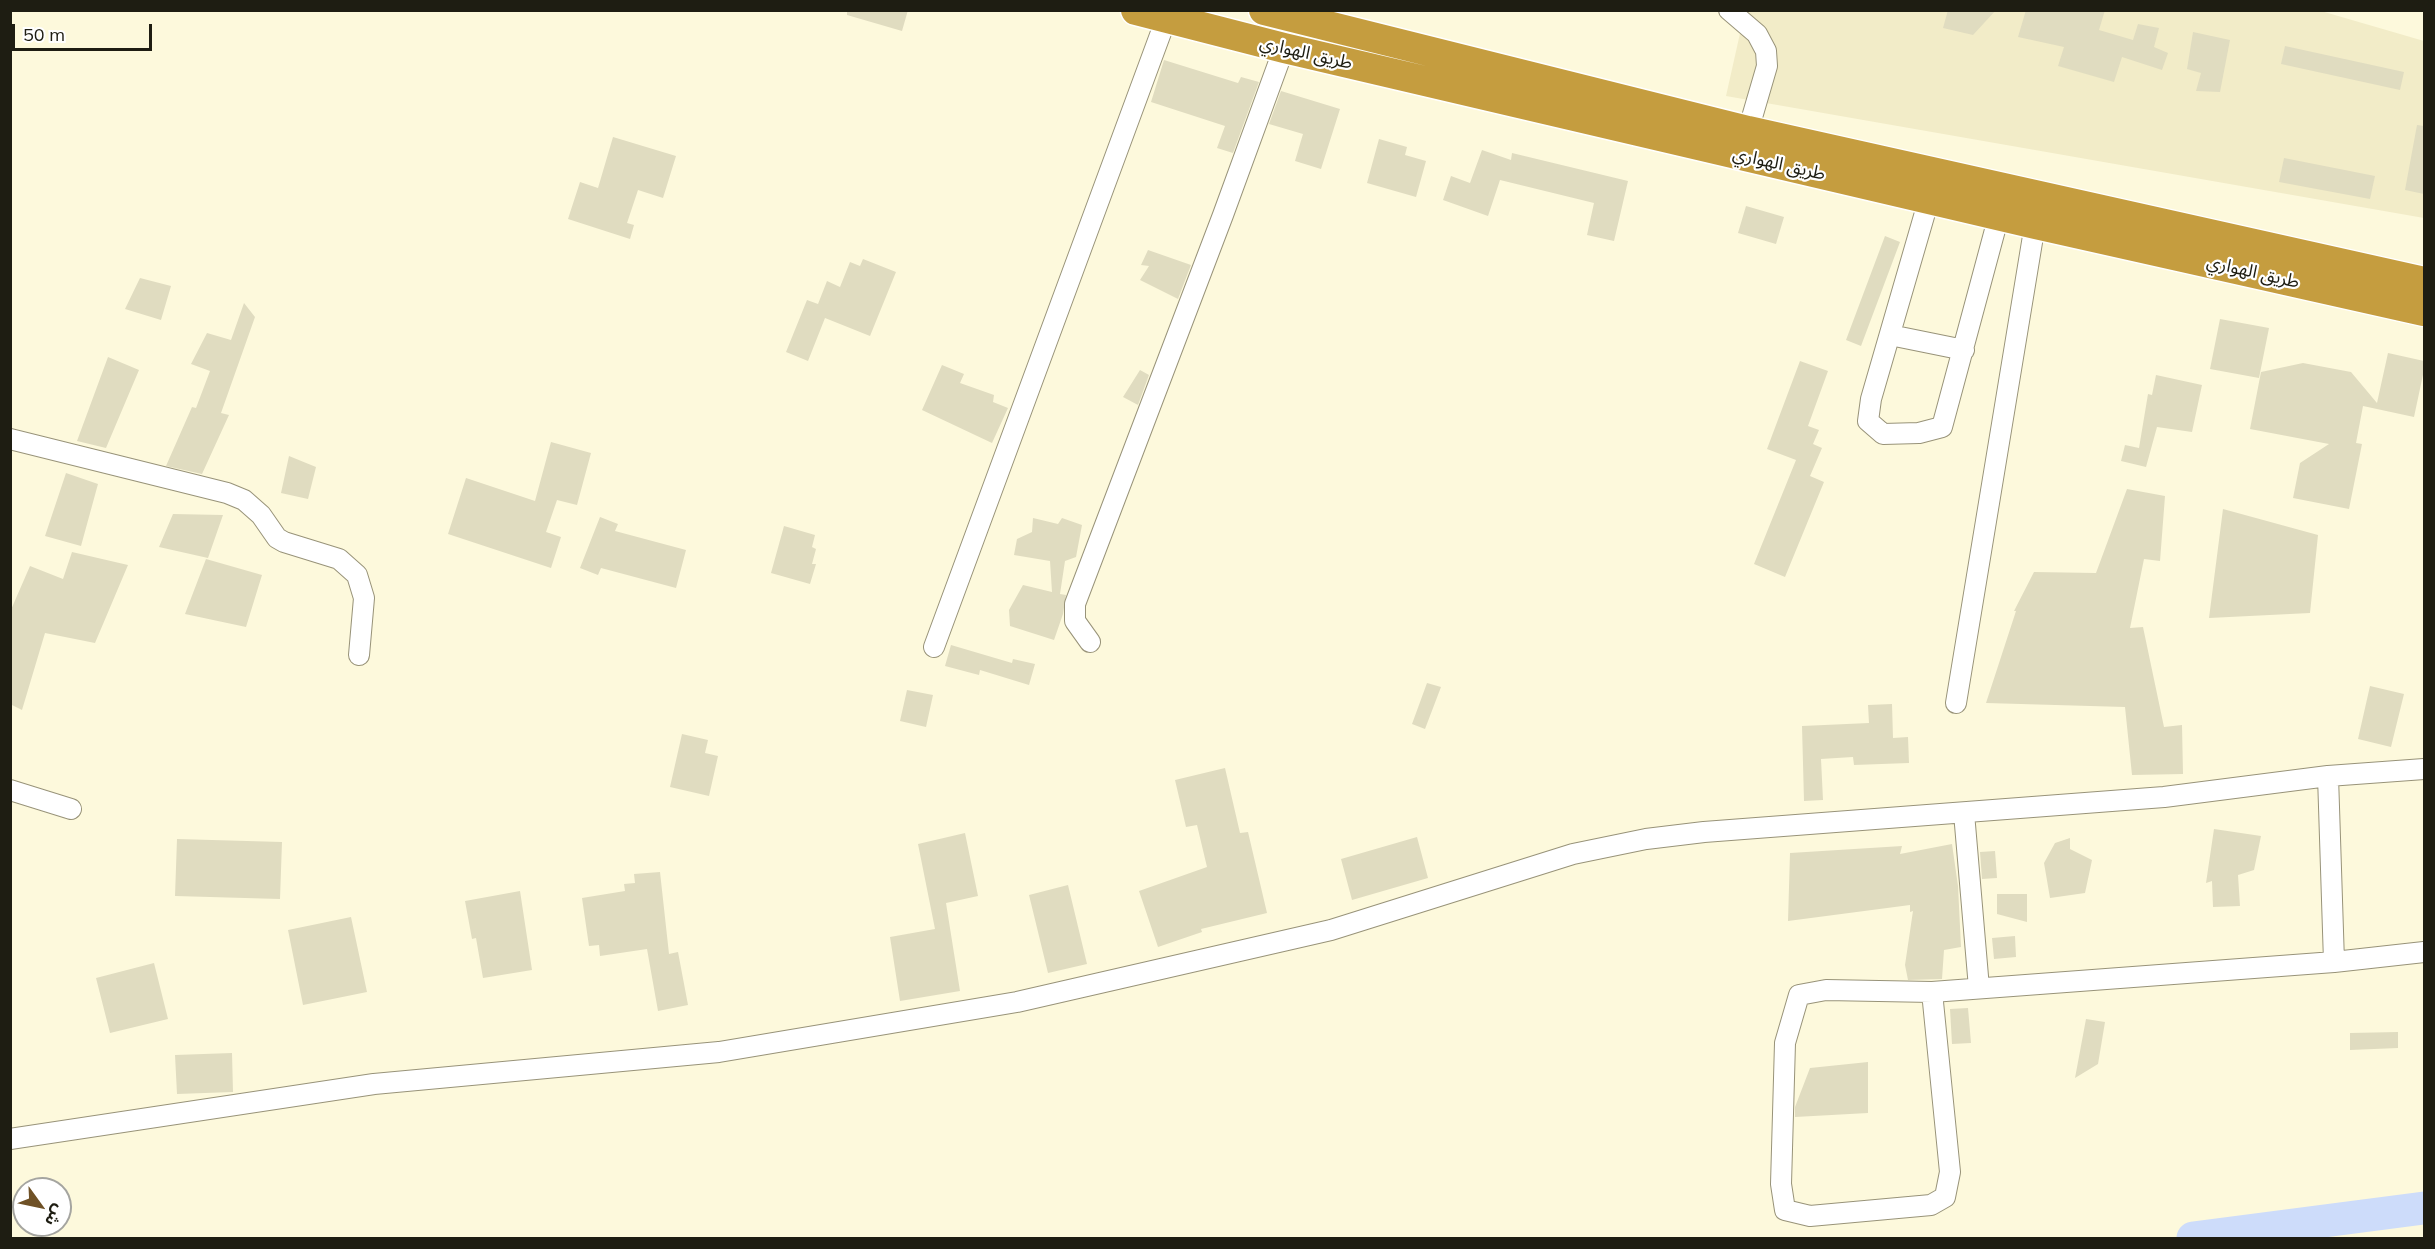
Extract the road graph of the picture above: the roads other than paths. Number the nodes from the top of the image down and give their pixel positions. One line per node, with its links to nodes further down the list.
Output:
1 (1136, 10): 4 (highway, طريق الهواري)
2 (1264, 10): 6 (highway, طريق الهواري)
3 (1729, 10): 6 (street)
4 (1166, 19): 5 (highway, طريق الهواري); 16 (street)
5 (1284, 48): 7 (highway, طريق الهواري); 15 (street)
6 (1748, 131): 10 (highway, طريق الهواري)
7 (1929, 199): 8 (highway, طريق الهواري); 12 (street)
8 (1999, 215): 9 (highway, طريق الهواري); 13 (street)
9 (2035, 224): 11 (highway, طريق الهواري); 18 (street)
10 (2424, 282)
11 (2424, 311)
12 (1890, 335): 13 (street); 13 (street)
13 (1964, 350)
14 (10, 440): 17 (street)
15 (1090, 642)
16 (934, 647)
17 (359, 655)
18 (1956, 703)
19 (2424, 769): 20 (street)
20 (2328, 776): 23 (street); 25 (street)
21 (10, 790): 22 (street)
22 (71, 809)
23 (1964, 813): 26 (street); 28 (street)
24 (2424, 952): 25 (street)
25 (2334, 962): 26 (street)
26 (1979, 988): 27 (street)
27 (1932, 992): 27 (street)
28 (10, 1139)

